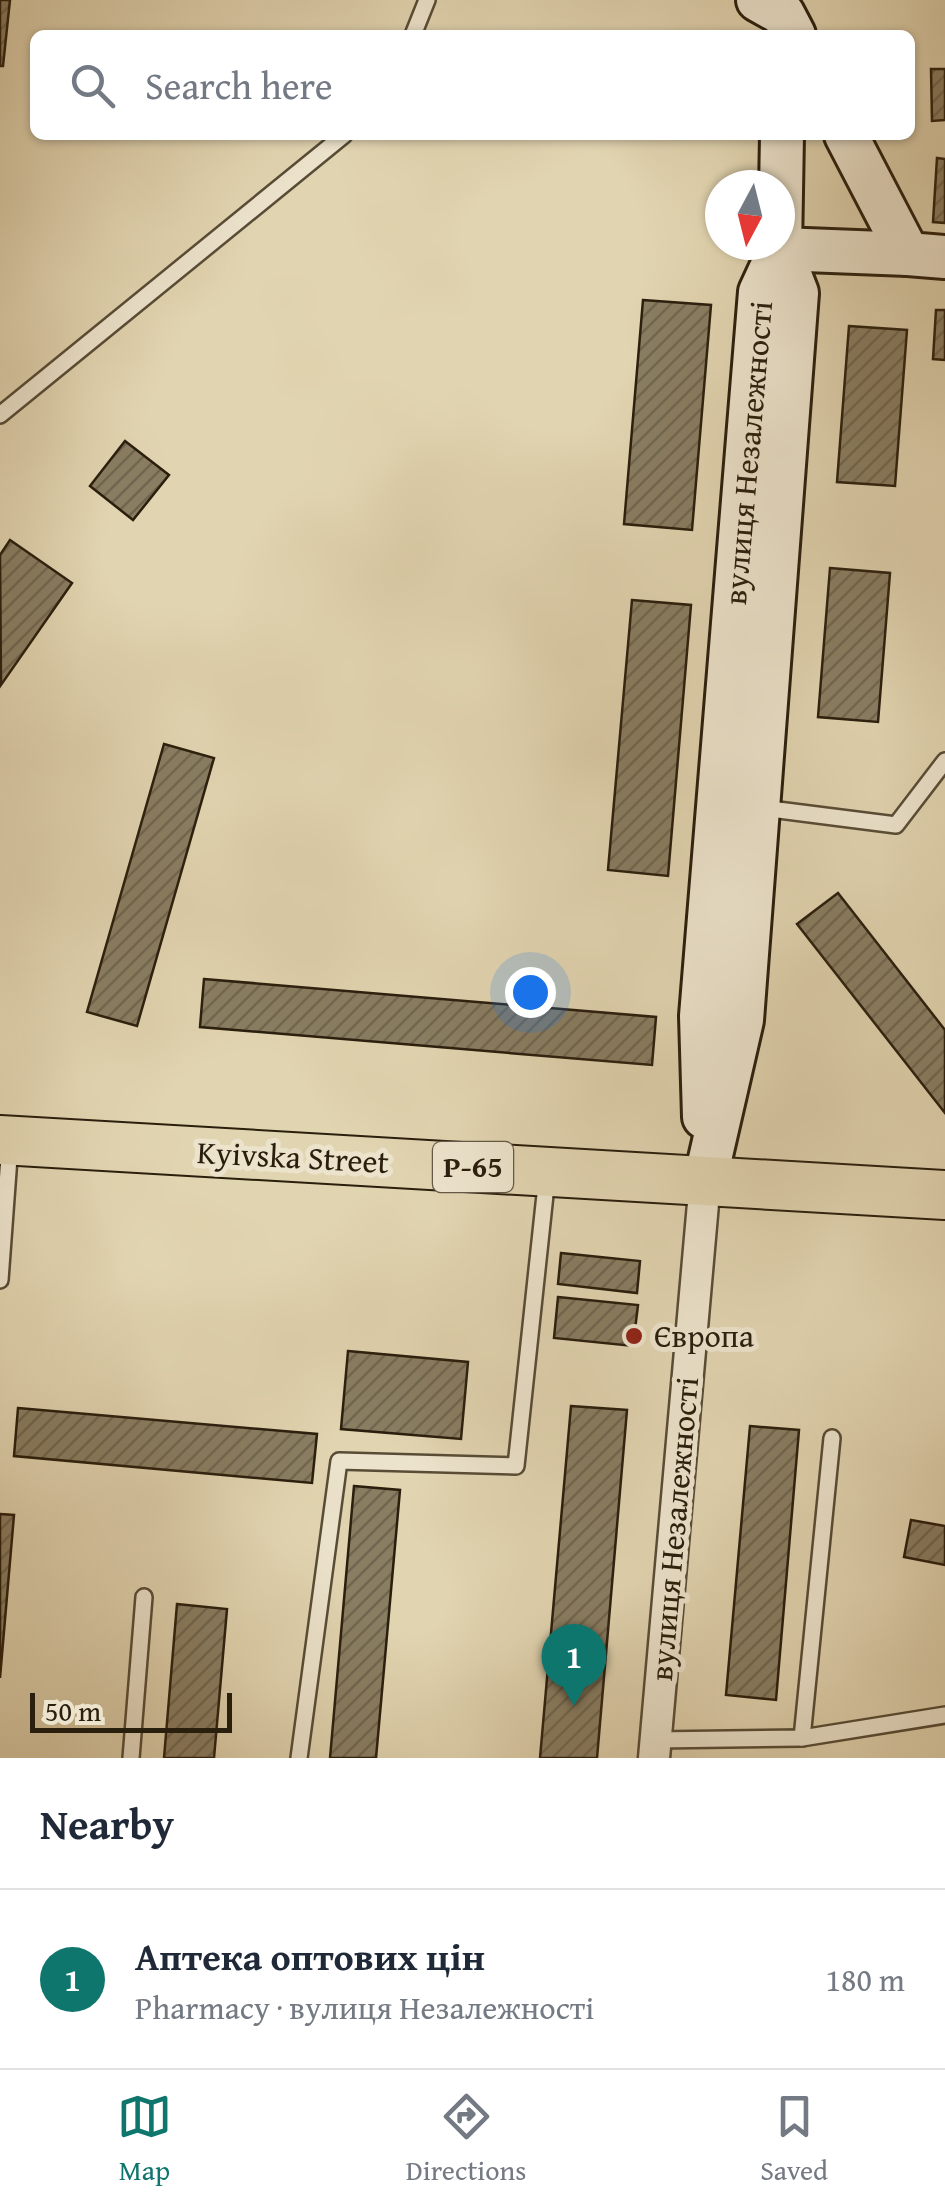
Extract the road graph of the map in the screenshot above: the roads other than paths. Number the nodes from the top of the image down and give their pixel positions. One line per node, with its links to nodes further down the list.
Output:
1 (427, 0): 2 (lane)
2 (415, 30)
3 (338, 140): 11 (lane)
4 (782, 140): 6 (street)
5 (849, 140): 8 (street)
6 (781, 170)
7 (795, 250): 8 (street)
8 (927, 256)
9 (775, 260): 16 (street, вулиця Незалежності)
10 (784, 260): 13 (street, вулиця Незалежності)
11 (0, 415)
12 (945, 760): 13 (lane)
13 (758, 808): 16 (street, вулиця Незалежності)
14 (5, 1140): 15 (main road, Kyivska Street / Р-65); 18 (lane)
15 (548, 1172): 16 (main road, Kyivska Street / Р-65); 25 (lane)
16 (706, 1181): 17 (main road, Kyivska Street / Р-65); 23 (street, вулиця Незалежності)
17 (945, 1195)
18 (0, 1280)
19 (832, 1438): 22 (lane)
20 (144, 1598): 24 (lane)
21 (945, 1715): 22 (lane)
22 (802, 1738): 23 (lane)
23 (654, 1749)
24 (131, 1758)
25 (299, 1758)

